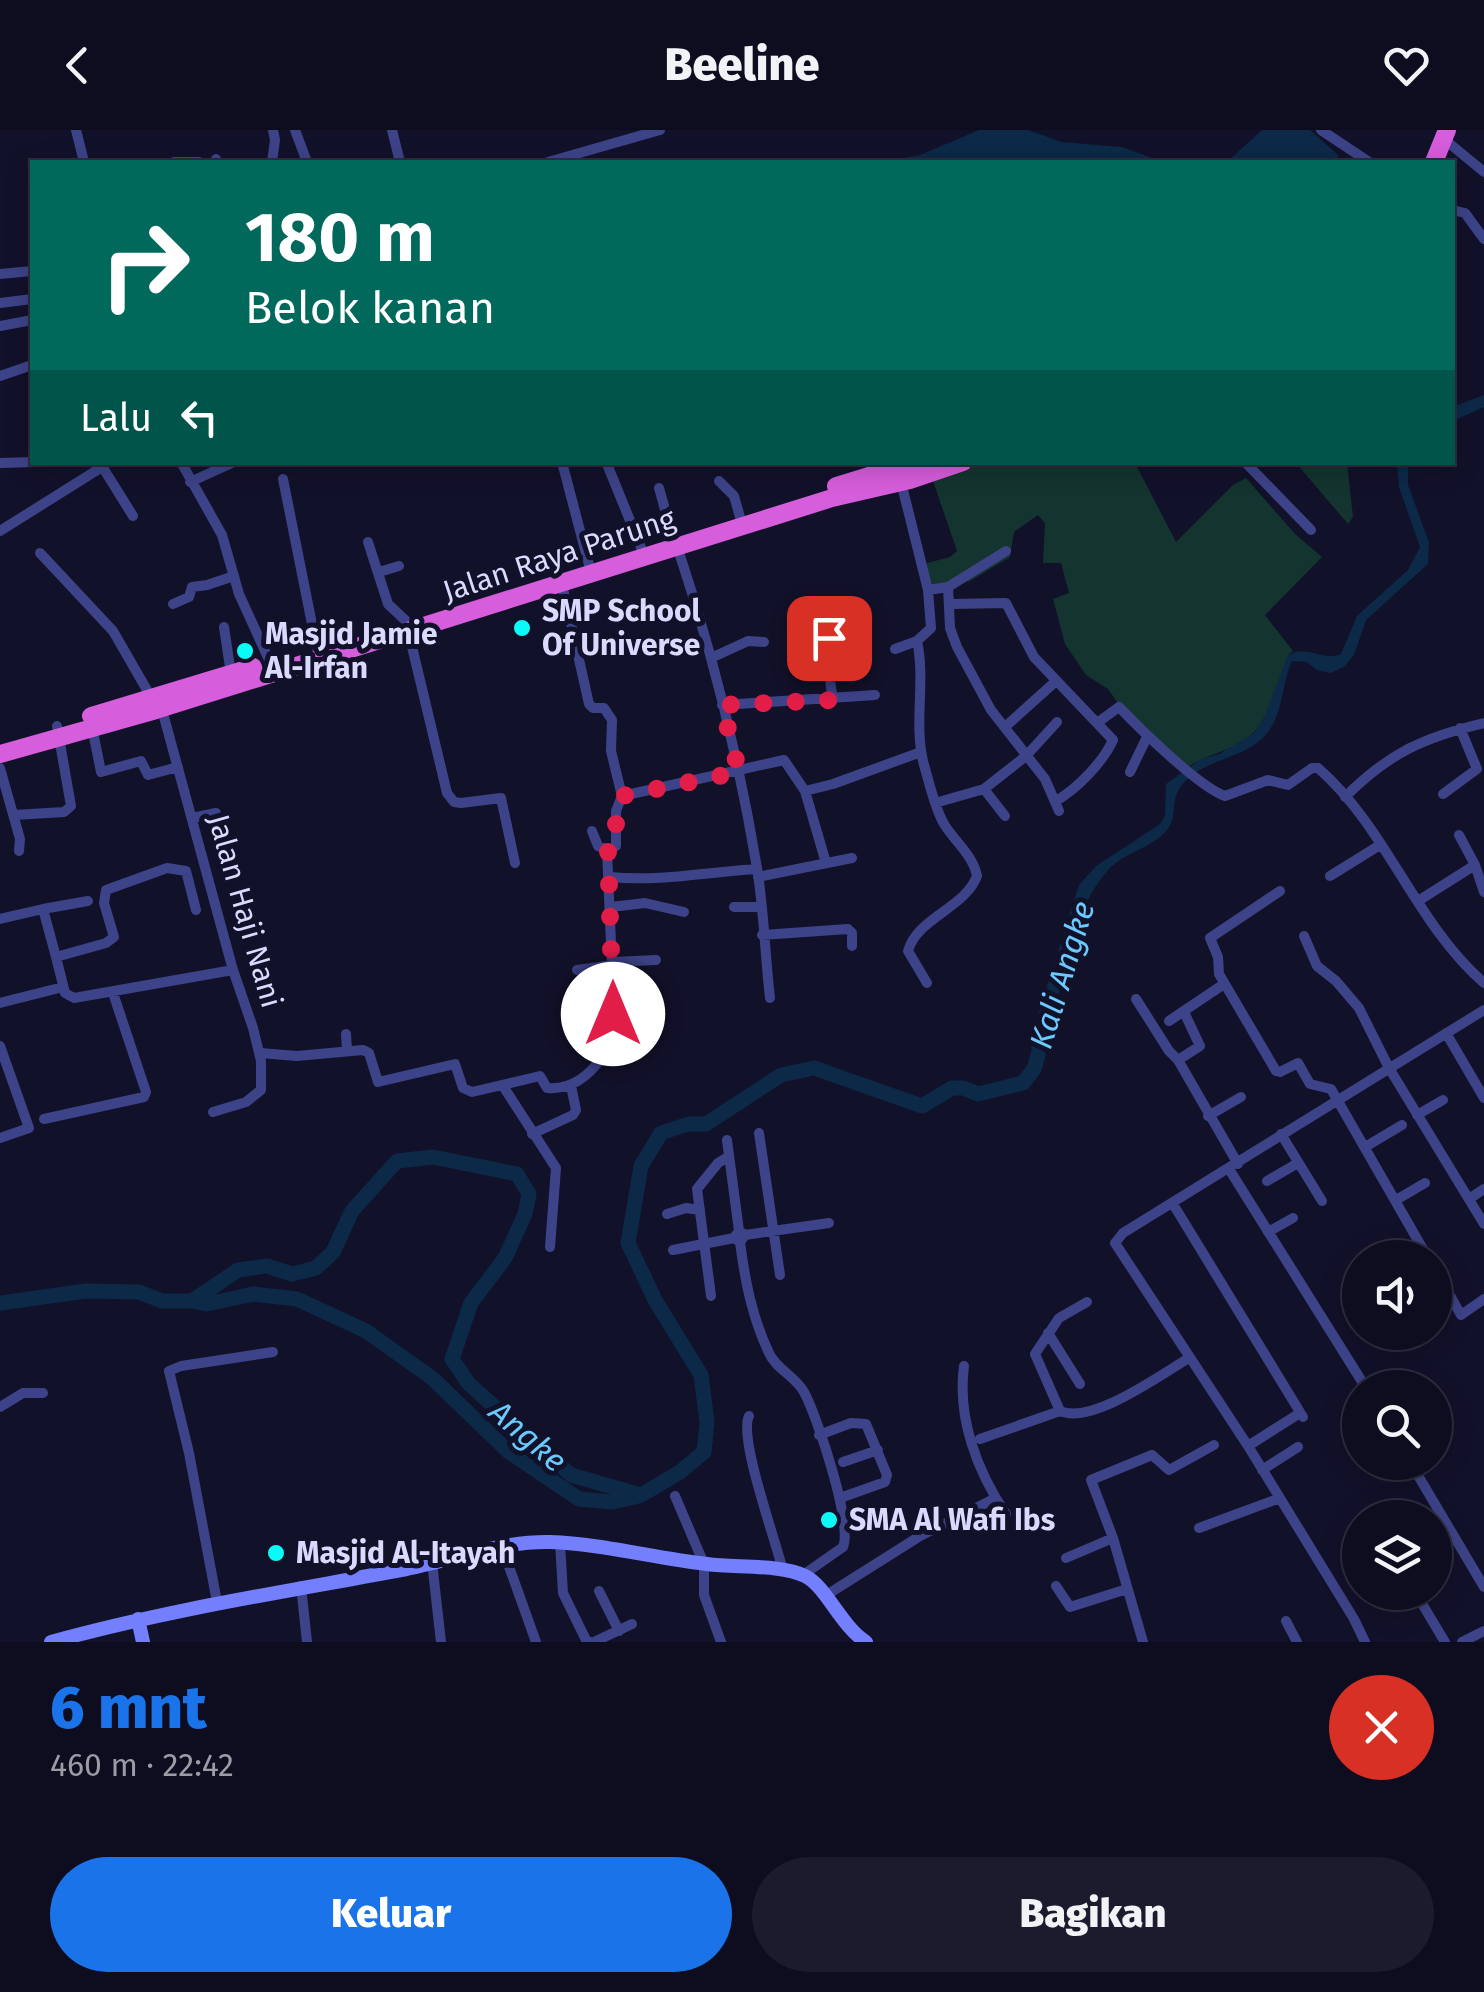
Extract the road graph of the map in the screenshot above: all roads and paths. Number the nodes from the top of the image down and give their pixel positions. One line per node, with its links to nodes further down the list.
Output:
1 (76, 130): 9 (street)
2 (273, 130): 10 (street)
3 (295, 130): 11 (street)
4 (392, 130): 12 (street)
5 (660, 130): 7 (street)
6 (1321, 130): 14 (street)
7 (643, 132): 13 (street)
8 (1443, 133): 15 (highway); 16 (highway); 17 (street)
9 (84, 160)
10 (272, 160)
11 (306, 160)
12 (400, 160)
13 (554, 160)
14 (1366, 160)
15 (1427, 160)
16 (1435, 160)
17 (1484, 172)
18 (1455, 211): 19 (street)
19 (1484, 239)
20 (30, 272): 21 (street)
21 (0, 274)
22 (30, 299): 23 (street)
23 (0, 303)
24 (30, 320): 25 (street)
25 (0, 326)
26 (30, 366): 27 (street)
27 (0, 376)
28 (30, 462): 29 (street)
29 (0, 463)
30 (101, 465): 44 (street); 47 (street)
31 (182, 465): 40 (street)
32 (226, 465): 40 (street)
33 (563, 465): 53 (street)
34 (608, 465): 50 (street)
35 (905, 465): 43 (highway, Jalan Raya Parung)
36 (954, 465): 41 (highway, Jalan Raya Parung)
37 (1248, 465): 46 (street)
38 (283, 479): 67 (street)
39 (718, 481): 45 (street)
40 (190, 482): 56 (street)
41 (901, 482): 43 (highway, Jalan Raya Parung); 59 (street)
42 (659, 488): 49 (street)
43 (769, 512): 45 (highway, Jalan Raya Parung); 49 (highway, Jalan Raya Parung)
44 (133, 516)
45 (740, 517): 49 (highway, Jalan Raya Parung)
46 (1311, 530)
47 (0, 531)
48 (368, 542): 55 (street)
49 (675, 542): 50 (highway, Jalan Raya Parung); 57 (highway, Jalan Raya Parung); 69 (street)
50 (642, 550): 53 (highway, Jalan Raya Parung)
51 (1006, 551): 58 (street)
52 (40, 553): 74 (street, Jalan Haji Nani)
53 (589, 565): 63 (highway, Jalan Raya Parung)
54 (399, 566): 55 (street)
55 (380, 572): 63 (street)
56 (234, 576): 60 (street); 70 (street)
57 (562, 584): 63 (highway, Jalan Raya Parung); 96 (street)
58 (948, 587): 59 (street); 61 (street)
59 (928, 590): 65 (street)
60 (172, 604)
61 (951, 604): 72 (street); 81 (street)
62 (224, 626): 71 (street)
63 (407, 626): 67 (highway, Jalan Raya Parung); 74 (highway, Jalan Raya Parung); 109 (street)
64 (854, 638): 75 (street)
65 (916, 640): 68 (street); 86 (street)
66 (764, 642): 69 (street)
67 (316, 649): 70 (highway, Jalan Raya Parung)
68 (895, 649)
69 (712, 658): 76 (street)
70 (270, 662): 71 (highway, Jalan Raya Parung)
71 (230, 674): 74 (highway, Jalan Raya Parung)
72 (1055, 682): 79 (street); 81 (street)
73 (875, 695): 75 (street)
74 (156, 700): 77 (highway, Jalan Raya Parung); 89 (street, Jalan Haji Nani)
75 (833, 700): 76 (street)
76 (722, 705): 91 (street)
77 (90, 722): 83 (highway, Jalan Raya Parung); 89 (street)
78 (1057, 722): 88 (street)
79 (1097, 723): 84 (street); 88 (street)
80 (1484, 724): 82 (street)
81 (1005, 728): 88 (street)
82 (1460, 728): 95 (street); 97 (street)
83 (58, 731): 85 (highway, Jalan Raya Parung); 87 (highway, Jalan Raya Parung); 100 (street)
84 (1147, 737): 92 (street); 97 (street)
85 (0, 744)
86 (921, 752): 94 (street); 98 (street)
87 (0, 754)
88 (1026, 756): 93 (street)
89 (178, 767): 102 (street, Jalan Haji Nani)
90 (0, 768): 100 (street)
91 (739, 772): 94 (street); 96 (street); 112 (street)
92 (1130, 772)
93 (984, 789): 98 (street); 101 (street)
94 (804, 790): 110 (street)
95 (1444, 794)
96 (622, 796): 106 (street)
97 (1345, 797): 105 (street)
98 (935, 802): 134 (street)
99 (216, 813): 102 (street)
100 (14, 815): 107 (street)
101 (1004, 816)
102 (192, 818): 132 (street, Jalan Haji Nani)
103 (592, 830): 106 (street)
104 (1460, 836): 111 (street)
105 (1380, 845): 113 (street); 118 (street)
106 (608, 850): 114 (street)
107 (19, 851)
108 (852, 858): 110 (street)
109 (515, 863)
110 (826, 863): 112 (street)
111 (1476, 865): 116 (street); 118 (street)
112 (758, 873): 114 (street); 119 (street)
113 (1330, 876)
114 (610, 877): 120 (street)
115 (1280, 891): 135 (street)
116 (1484, 892)
117 (88, 900): 122 (street)
118 (1418, 901): 136 (street)
119 (760, 906): 121 (street); 126 (street)
120 (611, 907): 124 (street); 131 (street)
121 (734, 907)
122 (43, 909): 125 (street); 129 (street)
123 (196, 910): 129 (street)
124 (684, 912)
125 (0, 919)
126 (762, 935): 128 (street); 139 (street)
127 (1304, 936): 153 (street)
128 (852, 946)
129 (56, 957): 137 (street)
130 (656, 960): 131 (street)
131 (613, 964): 133 (street); 144 (street)
132 (233, 970): 138 (street); 151 (street, Jalan Haji Nani)
133 (577, 970)
134 (927, 983)
135 (1224, 984): 143 (street); 158 (street)
136 (1484, 984)
137 (63, 987): 138 (street); 141 (street)
138 (113, 993): 163 (street)
139 (770, 998)
140 (1136, 998): 152 (street)
141 (0, 1004)
142 (1484, 1010): 147 (street)
143 (1184, 1012): 145 (street); 152 (street)
144 (599, 1019): 146 (street); 155 (street)
145 (1169, 1021)
146 (573, 1024)
147 (1446, 1033): 153 (street); 157 (street)
148 (346, 1034): 150 (street)
149 (0, 1046): 168 (street)
150 (347, 1050): 151 (street); 154 (street)
151 (260, 1054): 160 (street, Jalan Haji Nani)
152 (1178, 1060): 162 (street)
153 (1390, 1068): 158 (street); 161 (street)
154 (503, 1086): 155 (street); 166 (street)
155 (571, 1086): 166 (street)
156 (1242, 1097): 162 (street)
157 (1484, 1098)
158 (1336, 1100): 167 (street); 170 (street)
159 (1443, 1100): 161 (street)
160 (213, 1112)
161 (1417, 1114): 178 (street)
162 (1208, 1116): 173 (street)
163 (44, 1119)
164 (1402, 1124): 170 (street)
165 (759, 1133): 188 (street)
166 (532, 1134): 193 (street)
167 (1281, 1134): 172 (street); 173 (street)
168 (0, 1138)
169 (727, 1140): 171 (street)
170 (1365, 1147): 179 (street)
171 (728, 1157): 176 (street); 190 (street)
172 (1298, 1163): 174 (street); 180 (street)
173 (1234, 1166): 181 (street); 189 (street)
174 (1267, 1180)
175 (1425, 1183): 179 (street)
176 (697, 1189): 182 (street); 183 (street)
177 (1484, 1190): 178 (street)
178 (1469, 1199): 187 (street)
179 (1396, 1200): 191 (street)
180 (1322, 1201)
181 (1172, 1204): 202 (street); 213 (street)
182 (686, 1208): 183 (street); 184 (street)
183 (700, 1210): 192 (street)
184 (667, 1214)
185 (1293, 1218): 189 (street)
186 (829, 1222): 188 (street)
187 (1484, 1224)
188 (776, 1229): 190 (street); 195 (street)
189 (1268, 1232): 204 (street)
190 (739, 1236): 192 (street); 210 (street)
191 (1418, 1240)
192 (704, 1244): 194 (street); 196 (street)
193 (550, 1247)
194 (672, 1250)
195 (780, 1275)
196 (711, 1296)
197 (1484, 1299): 198 (street)
198 (1452, 1300)
199 (1088, 1302): 200 (street)
200 (1048, 1332): 205 (street); 208 (street)
201 (273, 1352): 239 (street)
202 (1189, 1358): 208 (street); 213 (street)
203 (964, 1366): 221 (street)
204 (1355, 1370)
205 (1080, 1384)
206 (43, 1393): 207 (street)
207 (0, 1407)
208 (1060, 1411): 211 (street)
209 (750, 1416): 231 (street)
210 (819, 1435): 215 (street); 220 (street)
211 (980, 1439)
212 (1214, 1445): 225 (street)
213 (1248, 1446): 217 (street)
214 (1298, 1447): 217 (street)
215 (878, 1450): 216 (street); 220 (street)
216 (843, 1462)
217 (1262, 1470): 222 (street)
218 (1421, 1480): 235 (street)
219 (674, 1496): 230 (street)
220 (840, 1498): 232 (street)
221 (996, 1498): 223 (street); 238 (street)
222 (1280, 1498): 224 (street); 256 (street)
223 (1006, 1514)
224 (1198, 1528)
225 (1113, 1538): 228 (street); 236 (street)
226 (560, 1544): 227 (main road); 230 (main road); 251 (street)
227 (502, 1548): 229 (main road); 250 (street)
228 (1066, 1558)
229 (432, 1562): 233 (main road); 249 (street)
230 (704, 1564): 231 (main road); 252 (street)
231 (783, 1571): 232 (main road)
232 (802, 1575): 238 (main road)
233 (301, 1586): 239 (main road); 248 (street)
234 (1056, 1586): 236 (street)
235 (1484, 1587)
236 (1127, 1590): 254 (street)
237 (599, 1591): 244 (street)
238 (825, 1596): 253 (main road)
239 (217, 1602): 241 (main road)
240 (1426, 1610): 257 (street)
241 (138, 1619): 246 (main road); 247 (main road)
242 (1286, 1621): 255 (street)
243 (632, 1624): 244 (street)
244 (619, 1631): 251 (street)
245 (1484, 1631): 258 (street)
246 (51, 1642)
247 (144, 1642)
248 (307, 1642)
249 (441, 1642)
250 (536, 1642)
251 (592, 1642)
252 (721, 1642)
253 (866, 1642)
254 (1144, 1642)
255 (1296, 1642)
256 (1365, 1642)
257 (1445, 1642)
258 (1462, 1642)

